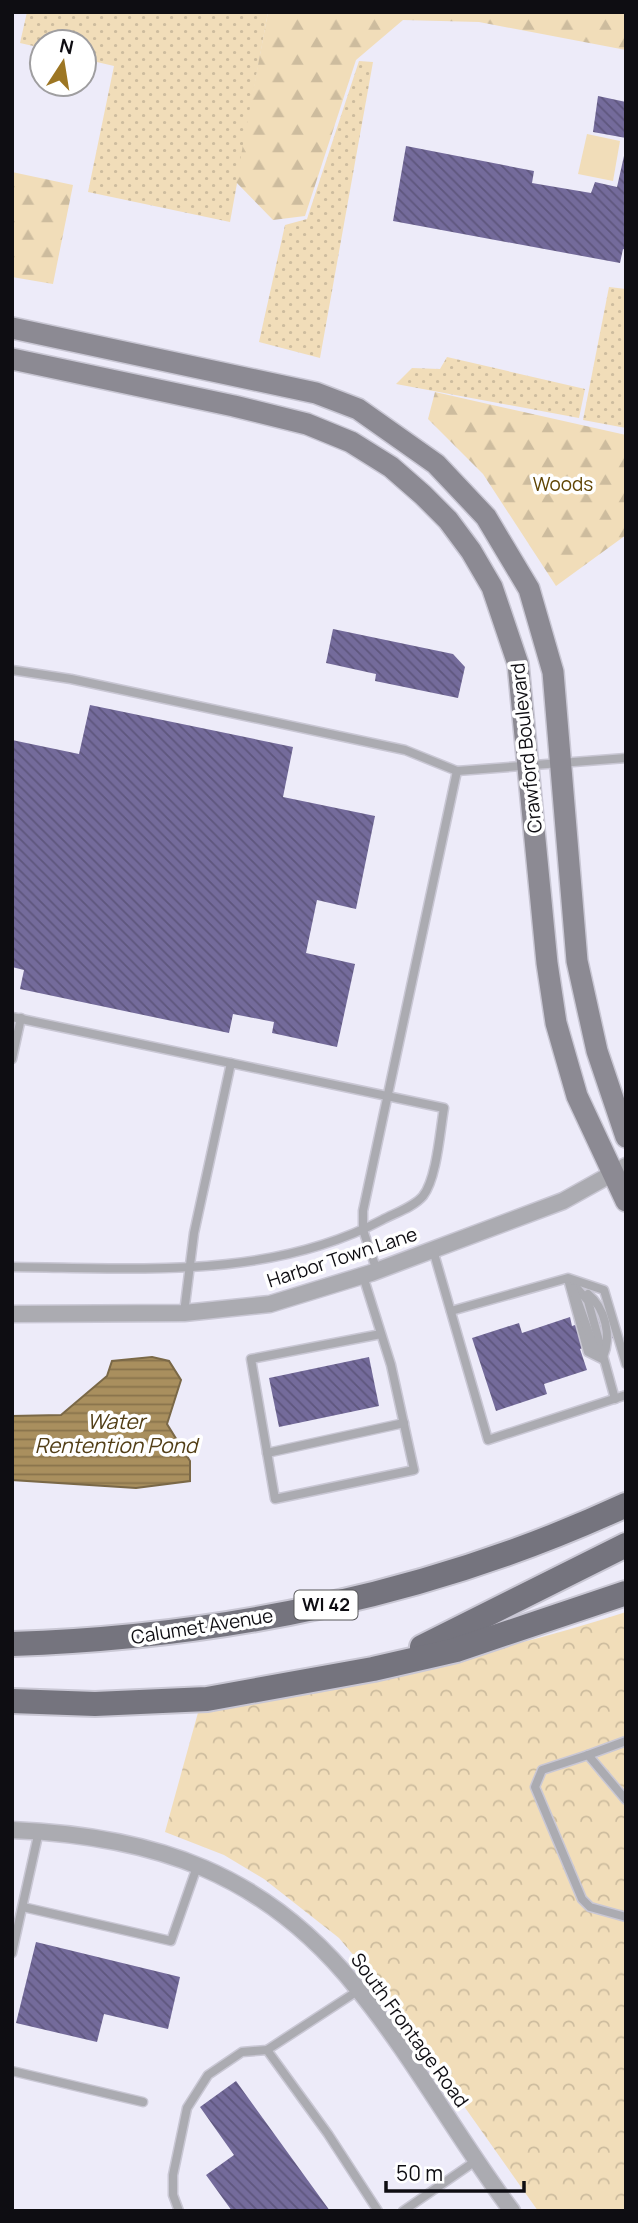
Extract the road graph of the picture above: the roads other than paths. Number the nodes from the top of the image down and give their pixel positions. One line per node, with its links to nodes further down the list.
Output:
1 (12, 328): 3 (street, Crawford Boulevard)
2 (12, 359): 3 (street, Crawford Boulevard)
3 (169, 377): 6 (street, Crawford Boulevard); 7 (street, Crawford Boulevard)
4 (12, 670): 8 (lane)
5 (626, 758): 6 (lane)
6 (561, 763): 7 (lane); 13 (street, Crawford Boulevard)
7 (529, 766): 8 (lane); 14 (street, Crawford Boulevard)
8 (457, 771): 12 (lane)
9 (17, 1017): 10 (lane); 11 (lane)
10 (12, 1059)
11 (231, 1063): 12 (lane); 18 (lane)
12 (385, 1095): 16 (lane); 16 (lane)
13 (626, 1137)
14 (619, 1170): 15 (street, Crawford Boulevard); 17 (street, Harbor Town Lane)
15 (626, 1202)
16 (363, 1230): 18 (lane); 20 (lane)
17 (433, 1250): 20 (street, Harbor Town Lane); 22 (lane)
18 (190, 1266): 19 (lane); 23 (lane)
19 (12, 1267)
20 (370, 1273): 23 (street, Harbor Town Lane); 25 (lane)
21 (568, 1278): 22 (lane); 26 (lane); 26 (lane); 27 (lane)
22 (451, 1311): 29 (lane)
23 (184, 1313): 24 (street, Harbor Town Lane)
24 (12, 1314)
25 (381, 1334): 30 (lane); 31 (lane)
26 (602, 1359): 29 (lane)
27 (626, 1364)
28 (626, 1395): 29 (lane)
29 (615, 1399)
30 (404, 1423): 31 (lane); 31 (lane)
31 (267, 1453)
32 (626, 1505): 35 (main road, Calumet Avenue / WI 42)
33 (626, 1545): 36 (main road)
34 (626, 1593): 36 (main road)
35 (12, 1644)
36 (373, 1669): 37 (main road)
37 (12, 1701)
38 (626, 1741): 39 (lane)
39 (588, 1755): 40 (lane); 45 (lane)
40 (626, 1800)
41 (12, 1830): 42 (street, South Frontage Road)
42 (39, 1831): 43 (street, South Frontage Road); 44 (lane)
43 (198, 1864): 44 (lane); 47 (street, South Frontage Road)
44 (23, 1907): 46 (lane)
45 (626, 1917)
46 (12, 1953)
47 (359, 1990): 48 (lane); 51 (street, South Frontage Road)
48 (267, 2050): 53 (lane); 54 (lane)
49 (12, 2071): 50 (lane)
50 (143, 2102)
51 (477, 2160): 52 (street, South Frontage Road); 55 (lane)
52 (506, 2208)
53 (179, 2211)
54 (379, 2211)
55 (403, 2211)

